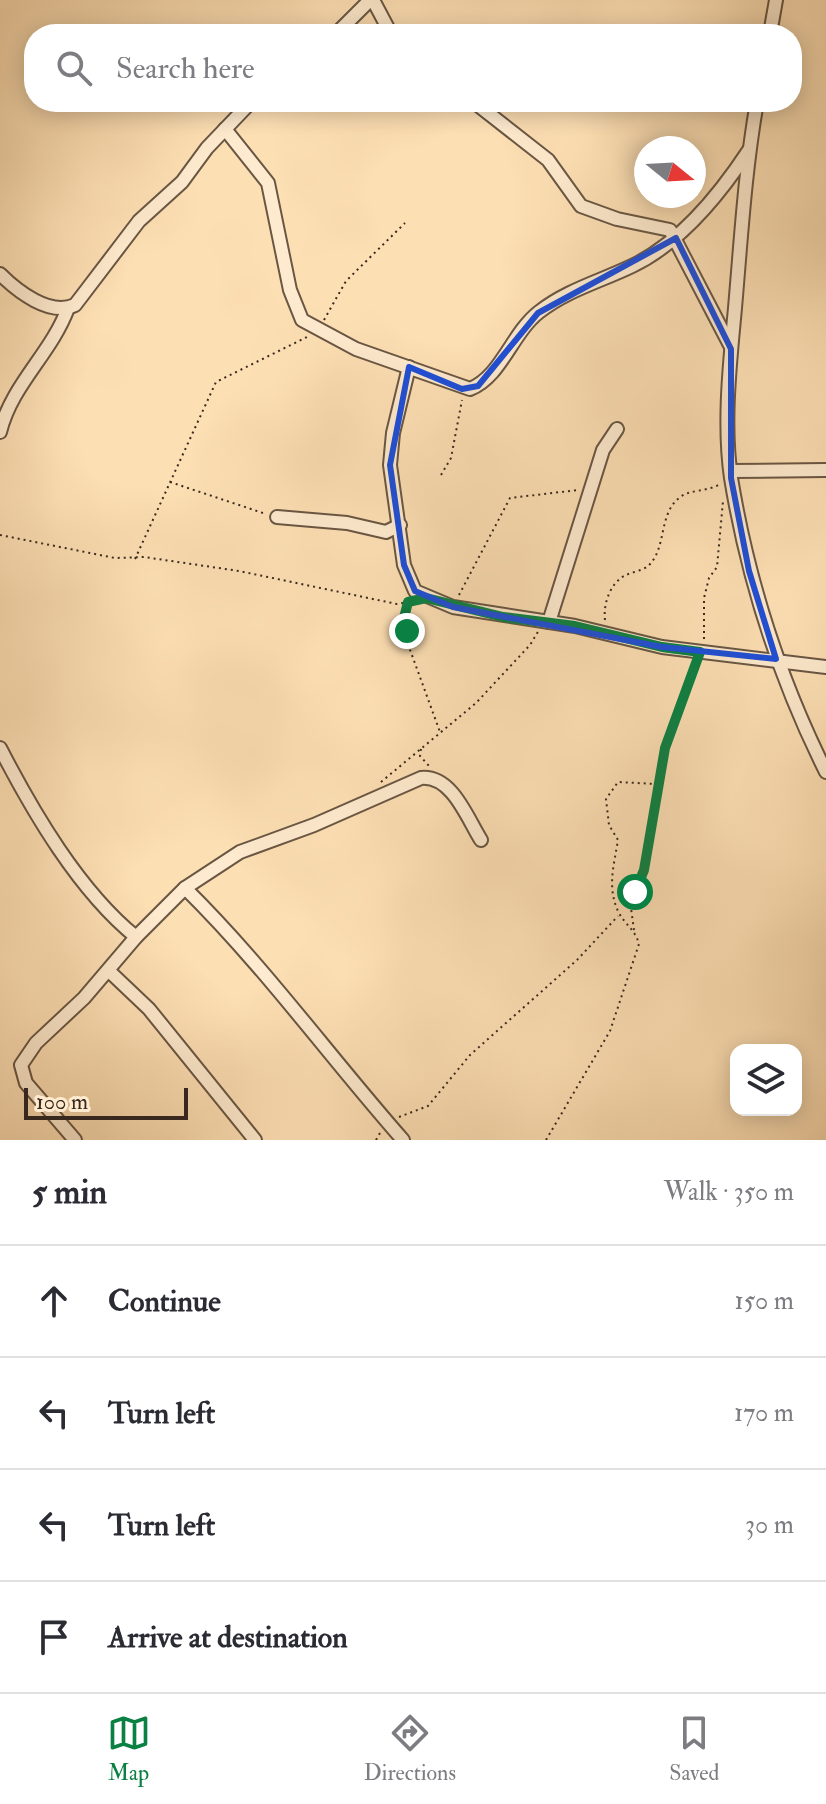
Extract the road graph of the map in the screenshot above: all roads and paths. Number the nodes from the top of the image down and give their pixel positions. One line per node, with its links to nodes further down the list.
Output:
1 (372, 0): 3 (street); 4 (street)
2 (776, 0): 5 (street)
3 (347, 24)
4 (385, 24)
5 (772, 24)
6 (241, 112): 9 (street)
7 (487, 112): 12 (street)
8 (755, 112): 10 (street)
9 (225, 129): 14 (street); 15 (street)
10 (749, 150): 12 (street); 16 (street)
11 (405, 223): 15 (path)
12 (676, 238): 16 (street); 18 (street)
13 (0, 274): 14 (street)
14 (68, 308): 20 (street)
15 (318, 331): 17 (street); 24 (path)
16 (731, 349): 22 (street)
17 (409, 367): 18 (street); 28 (street)
18 (470, 389): 23 (path)
19 (617, 429): 25 (street)
20 (0, 432)
21 (826, 470): 22 (street)
22 (731, 474): 34 (path); 36 (street)
23 (441, 475)
24 (169, 482): 27 (path); 30 (path)
25 (591, 488): 32 (path); 33 (street)
26 (724, 498): 35 (path)
27 (277, 517): 28 (street)
28 (400, 525): 31 (street)
29 (0, 535): 30 (path)
30 (135, 559): 31 (path)
31 (416, 597): 32 (street); 38 (path)
32 (453, 607): 33 (street)
33 (545, 622): 34 (street); 38 (path)
34 (606, 634): 35 (street)
35 (700, 652): 36 (street); 43 (path)
36 (776, 659): 37 (street); 41 (street)
37 (826, 667)
38 (440, 734): 40 (path)
39 (0, 748): 49 (street)
40 (421, 748): 42 (path); 44 (path)
41 (826, 772)
42 (439, 780): 45 (street); 46 (street)
43 (657, 784): 47 (path); 48 (path)
44 (378, 791)
45 (481, 840)
46 (185, 888): 49 (street); 51 (street)
47 (619, 915): 48 (path); 51 (path)
48 (634, 930): 55 (path)
49 (136, 937): 50 (street)
50 (109, 971): 52 (street); 53 (street)
51 (387, 1122): 54 (street)
52 (75, 1140)
53 (255, 1140)
54 (403, 1140)
55 (546, 1140)

